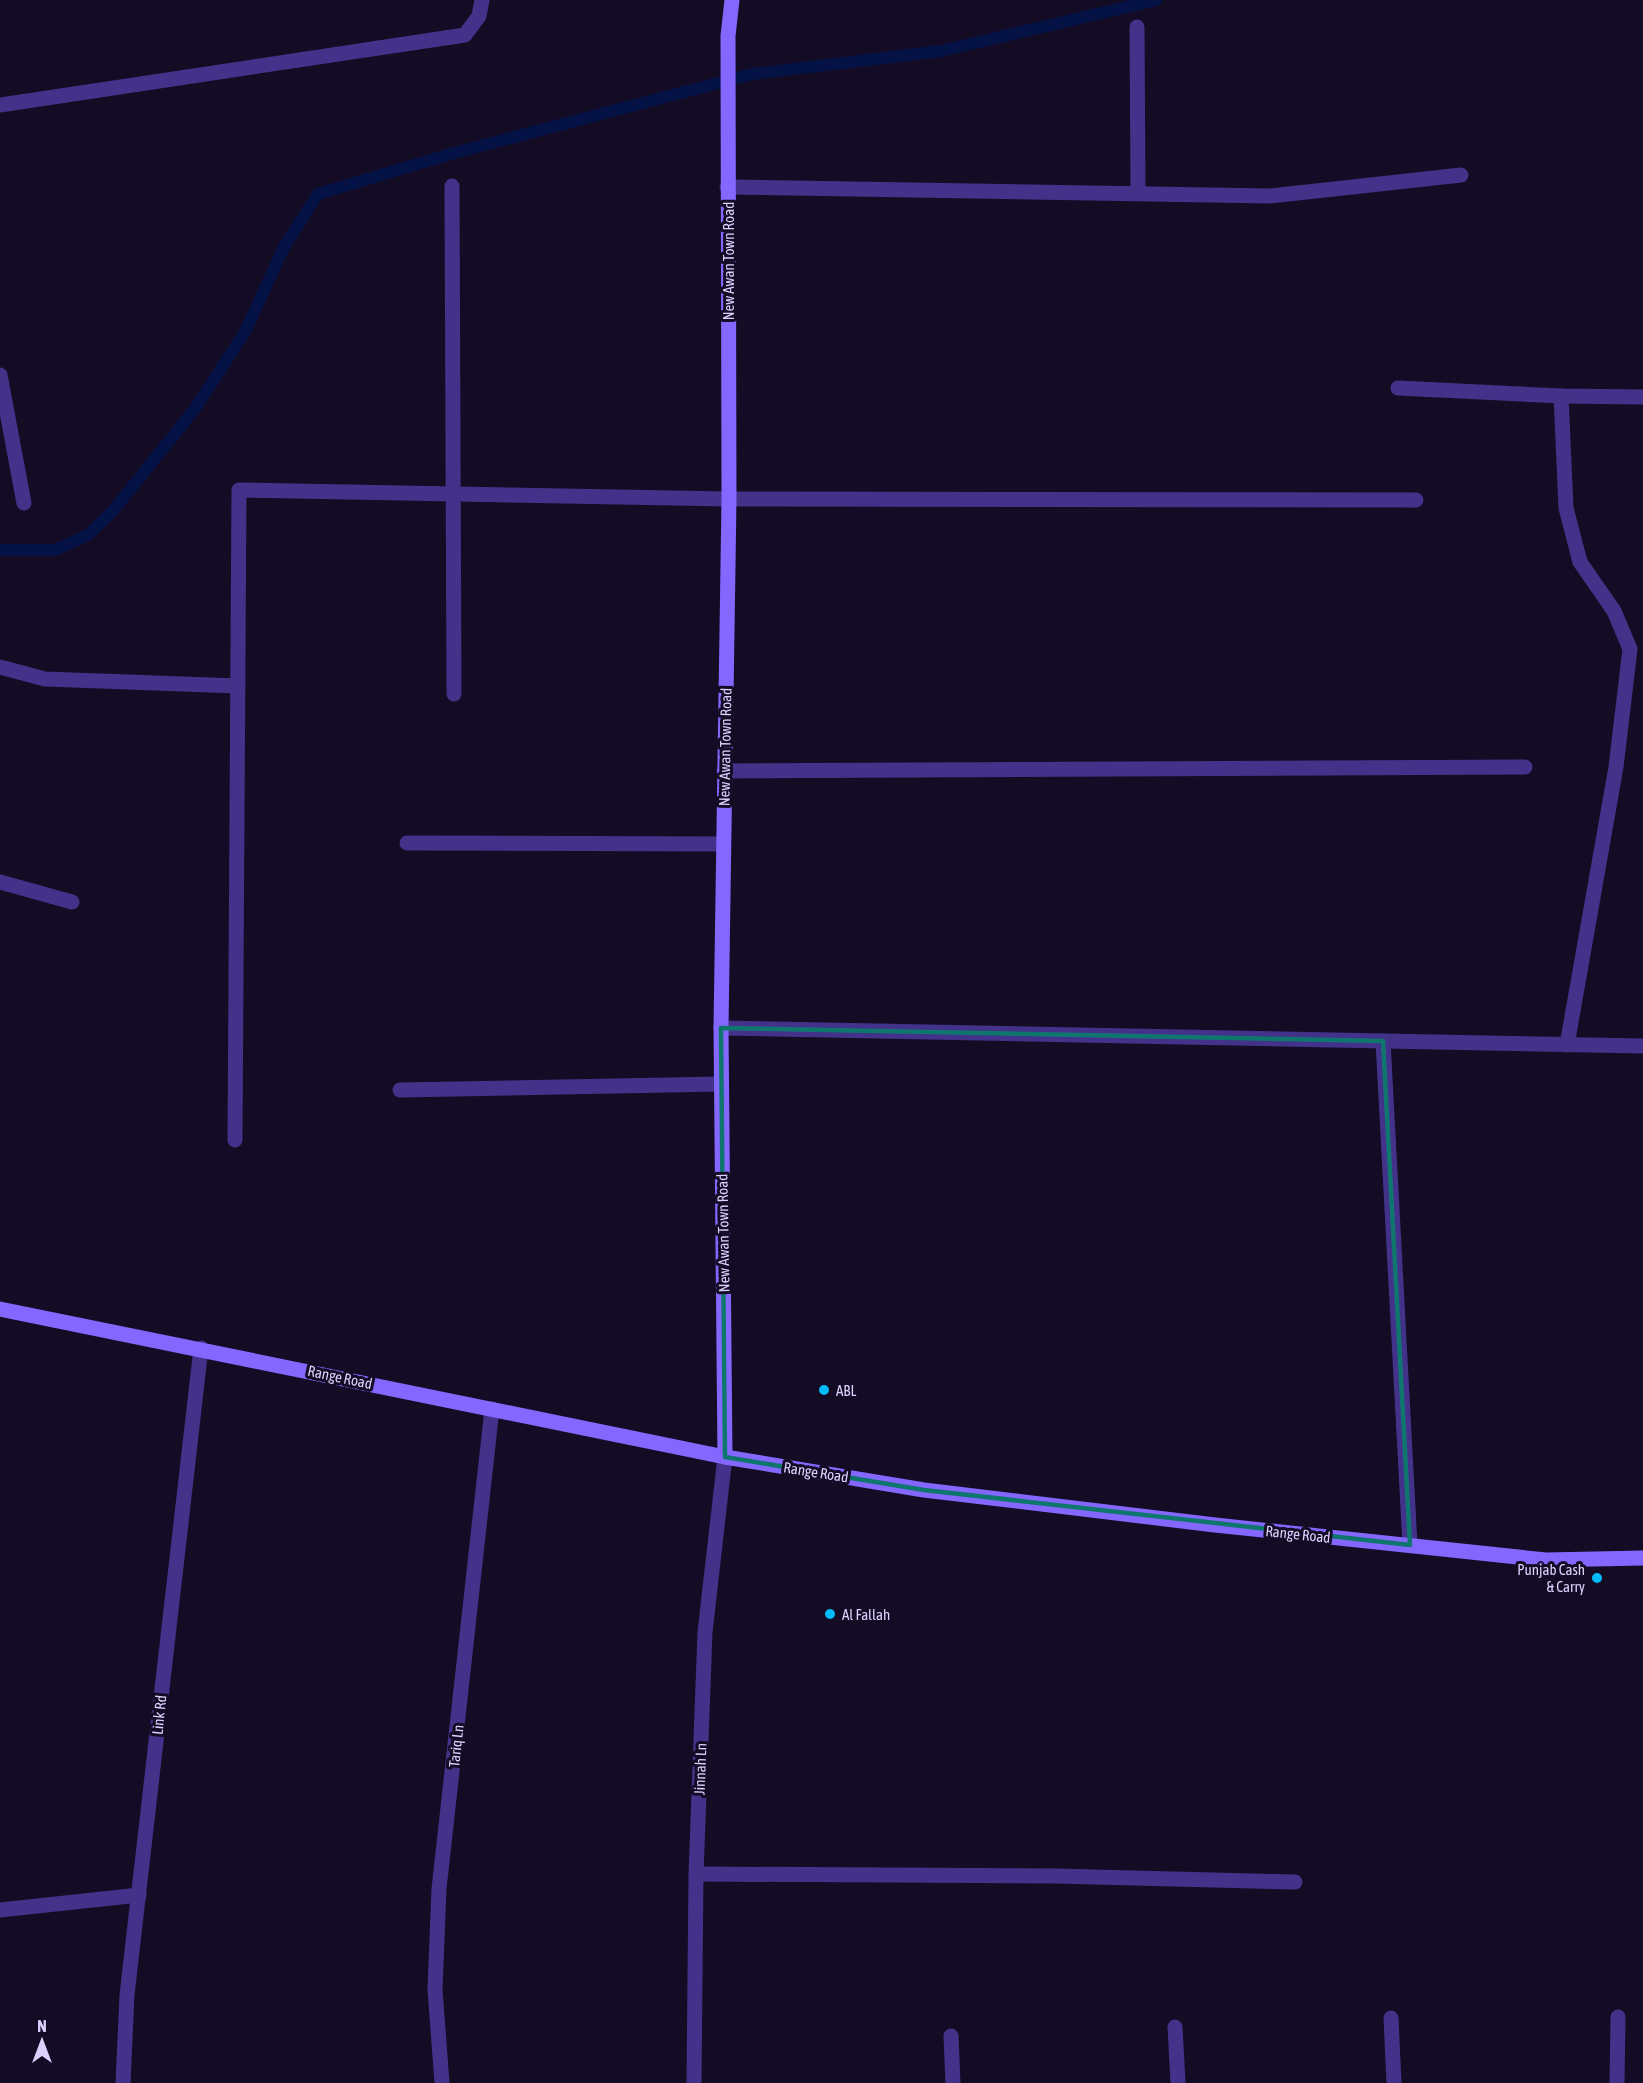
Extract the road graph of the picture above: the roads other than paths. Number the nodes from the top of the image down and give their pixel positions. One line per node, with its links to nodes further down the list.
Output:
1 (482, 0): 4 (street)
2 (732, 0): 7 (main road, New Awan Town Road)
3 (1137, 27): 8 (street)
4 (0, 105)
5 (1461, 175): 8 (street)
6 (452, 186): 13 (street)
7 (727, 187): 8 (street); 14 (main road, New Awan Town Road)
8 (1138, 192)
9 (0, 379): 16 (street)
10 (1398, 388): 11 (street)
11 (1561, 396): 12 (street); 28 (street)
12 (1643, 397)
13 (453, 494): 14 (street); 18 (street); 19 (street)
14 (729, 499): 15 (street); 21 (main road, New Awan Town Road)
15 (1416, 500)
16 (24, 503)
17 (0, 667): 18 (street)
18 (238, 686): 32 (street)
19 (454, 694)
20 (1525, 768): 21 (street)
21 (724, 771): 23 (main road, New Awan Town Road)
22 (406, 843): 23 (street)
23 (723, 844): 26 (main road, New Awan Town Road)
24 (0, 882): 25 (street)
25 (72, 902)
26 (721, 1028): 27 (street); 30 (main road, New Awan Town Road)
27 (1383, 1041): 28 (street); 37 (street)
28 (1567, 1045): 29 (street)
29 (1643, 1046)
30 (721, 1084): 31 (street); 36 (main road, New Awan Town Road)
31 (400, 1090)
32 (235, 1140)
33 (0, 1309): 34 (main road, Range Road)
34 (201, 1348): 35 (main road, Range Road); 41 (street, Link Rd)
35 (492, 1409): 36 (main road, Range Road); 48 (street, Tariq Ln)
36 (725, 1457): 37 (main road, Range Road); 39 (street, Jinnah Ln)
37 (1410, 1545): 38 (main road, Range Road)
38 (1643, 1558)
39 (696, 1874): 40 (street); 49 (street, Jinnah Ln)
40 (1295, 1882)
41 (139, 1894): 42 (street); 47 (street, Link Rd)
42 (0, 1910)
43 (1618, 2017): 53 (street)
44 (1391, 2018): 52 (street)
45 (1175, 2027): 51 (street)
46 (951, 2036): 50 (street)
47 (123, 2083)
48 (442, 2083)
49 (694, 2083)
50 (953, 2083)
51 (1178, 2083)
52 (1394, 2083)
53 (1617, 2083)

